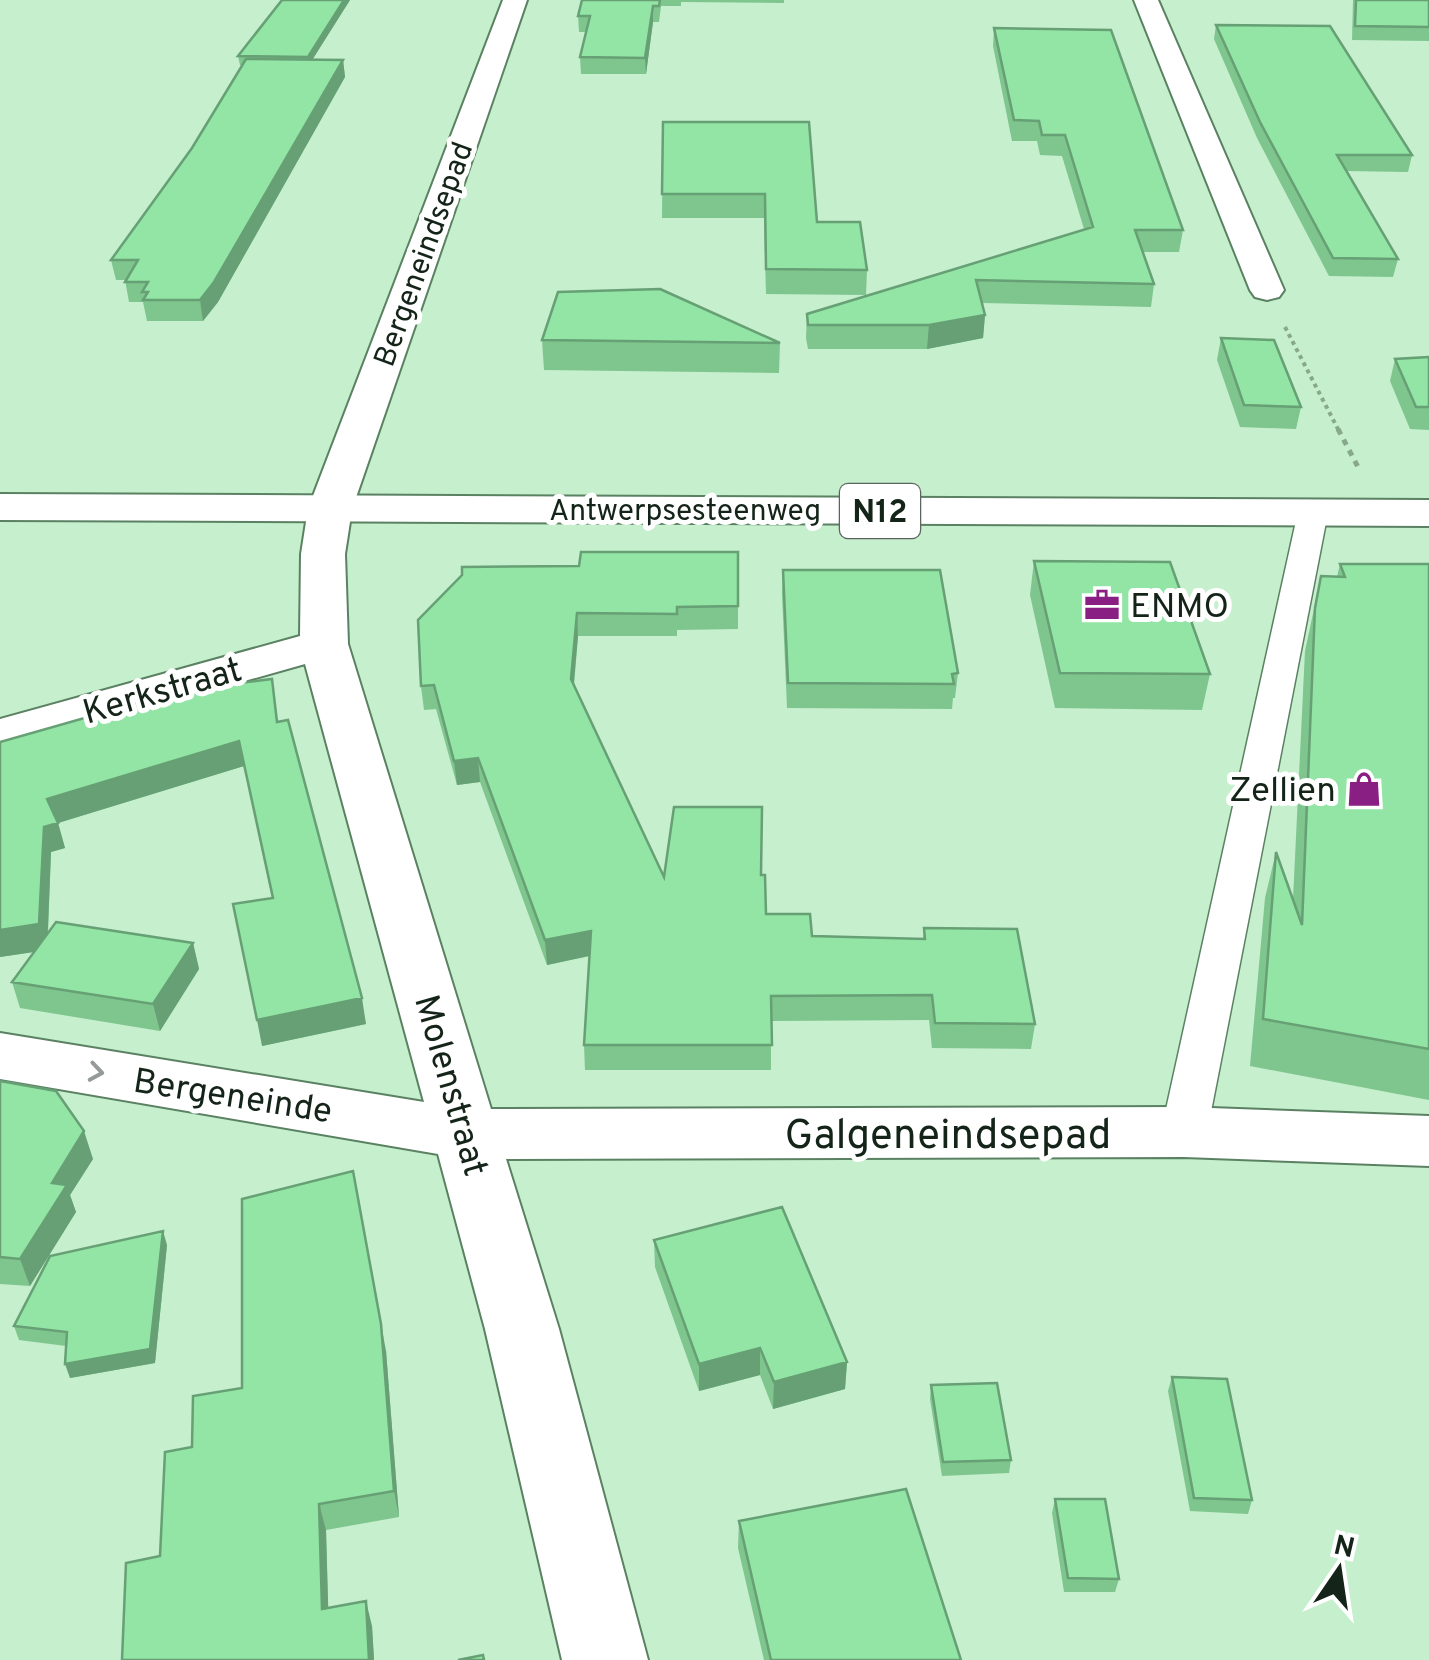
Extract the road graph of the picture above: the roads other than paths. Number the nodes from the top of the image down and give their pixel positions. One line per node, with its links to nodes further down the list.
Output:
1 (515, 0): 5 (street, Bergeneindsepad)
2 (1146, 0): 3 (street)
3 (1266, 290)
4 (0, 507): 5 (street, Antwerpsesteenweg / N12)
5 (330, 509): 6 (street, Antwerpsesteenweg / N12); 8 (street, Molenstraat)
6 (1313, 512): 7 (street, Antwerpsesteenweg / N12); 11 (lane)
7 (1429, 513)
8 (324, 644): 9 (street, Kerkstraat); 12 (street, Molenstraat)
9 (0, 735)
10 (0, 1056): 12 (street, Bergeneinde, one-way to 12)
11 (1184, 1132): 12 (street, Galgeneindsepad); 13 (street, Galgeneindsepad)
12 (467, 1134): 14 (street, Molenstraat)
13 (1429, 1140)
14 (605, 1660)

